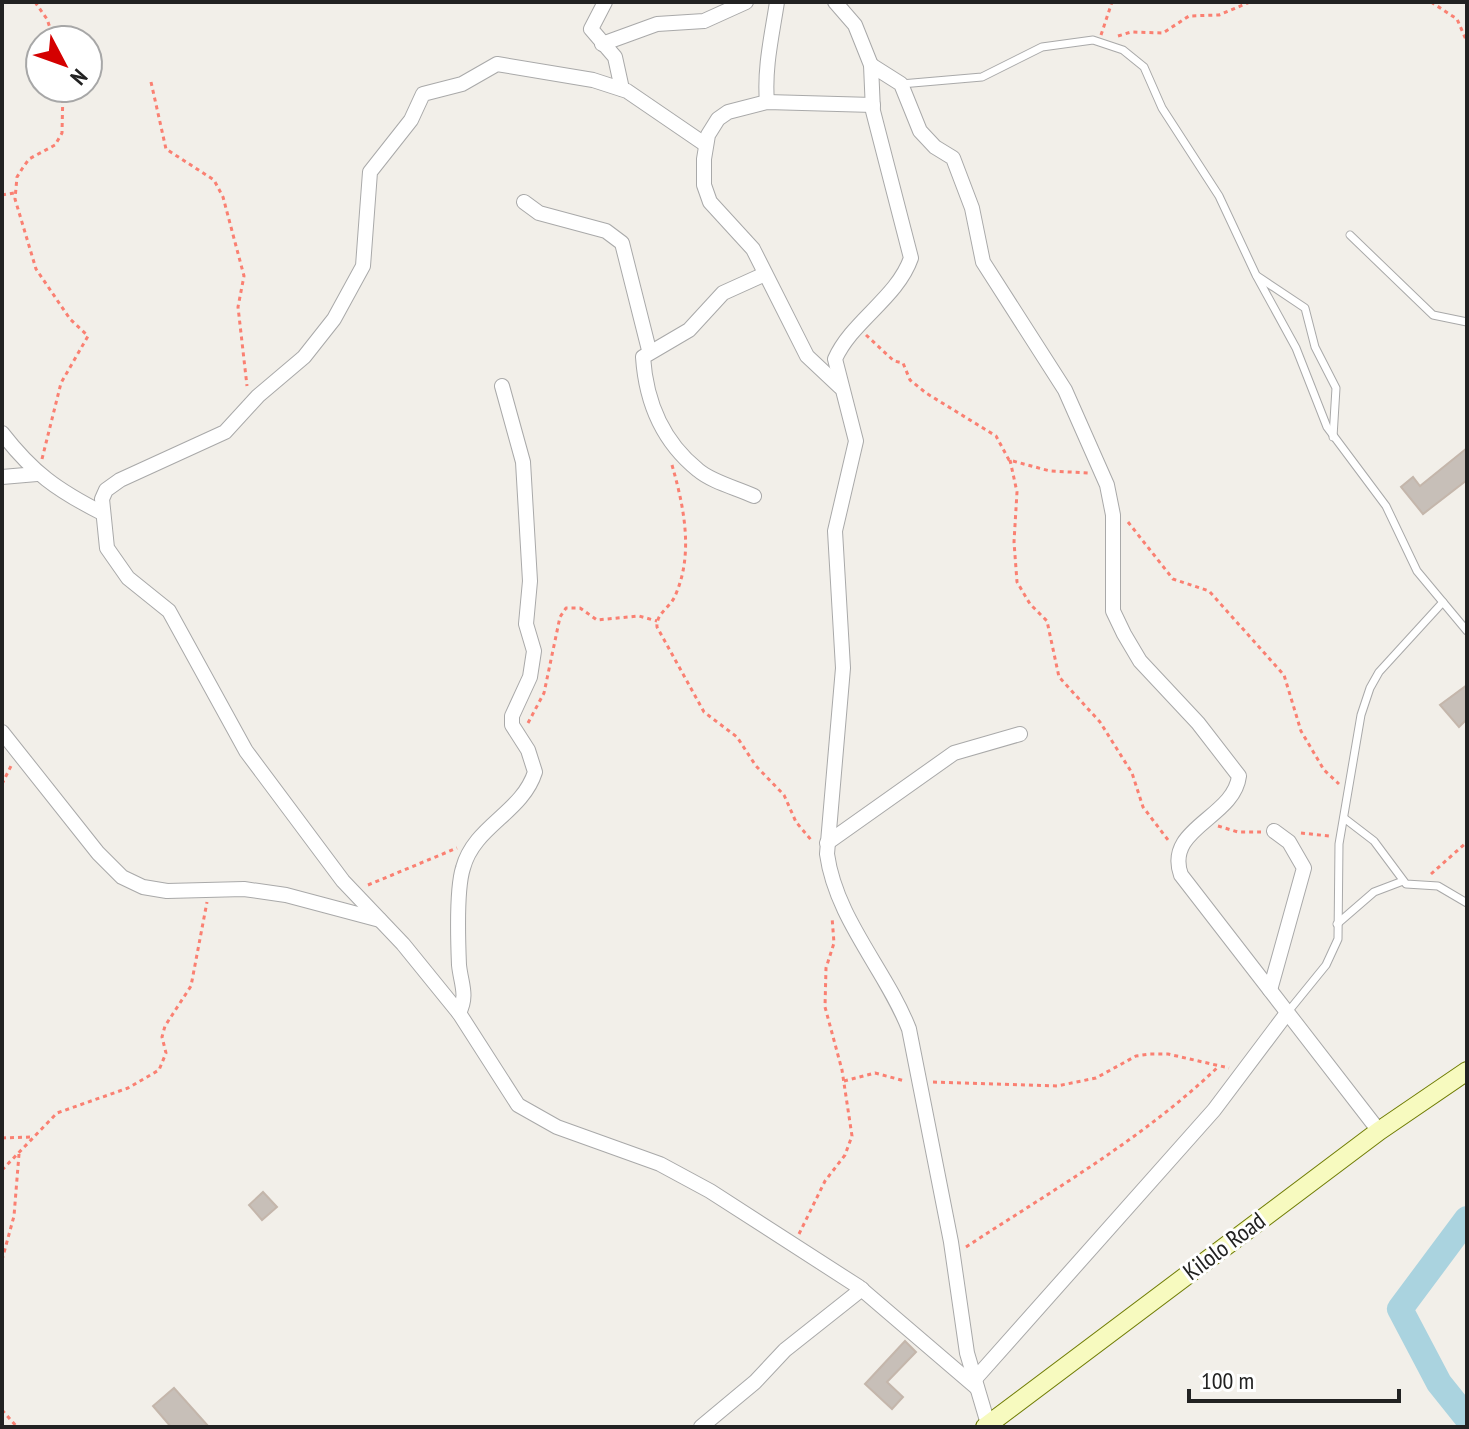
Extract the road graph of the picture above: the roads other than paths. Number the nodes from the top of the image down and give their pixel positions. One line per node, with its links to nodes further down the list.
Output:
1 (605, 2): 5 (street)
2 (746, 2): 5 (street)
3 (777, 2): 9 (street)
4 (835, 2): 6 (street)
5 (602, 44): 8 (street)
6 (871, 65): 7 (street); 10 (street)
7 (901, 84): 15 (lane); 37 (street)
8 (622, 89): 11 (street); 25 (street)
9 (767, 102): 10 (street); 11 (street)
10 (873, 105): 19 (street)
11 (706, 145): 14 (street)
12 (524, 202): 17 (street)
13 (1350, 235): 16 (lane)
14 (765, 274): 17 (street); 19 (street)
15 (1256, 275): 21 (lane); 21 (lane)
16 (1467, 322)
17 (649, 350): 24 (street)
18 (502, 386): 38 (street)
19 (842, 388): 32 (street)
20 (2, 433): 22 (street)
21 (1333, 437): 26 (lane)
22 (37, 474): 23 (street); 25 (street)
23 (2, 477)
24 (754, 496)
25 (102, 513): 35 (street)
26 (1443, 602): 27 (lane); 30 (lane)
27 (1467, 631)
28 (2, 732): 35 (street)
29 (1020, 734): 32 (street)
30 (1344, 818): 33 (lane); 36 (lane)
31 (1274, 831): 37 (street)
32 (827, 848): 43 (street)
33 (1403, 881): 34 (lane); 36 (lane)
34 (1467, 903)
35 (381, 921): 38 (street)
36 (1337, 924): 39 (lane)
37 (1270, 990): 39 (street)
38 (459, 1013): 42 (street)
39 (1287, 1013): 41 (street); 43 (street)
40 (1467, 1071): 41 (main road, Kilolo Road)
41 (1379, 1131): 44 (main road, Kilolo Road)
42 (862, 1289): 43 (street); 45 (street)
43 (976, 1383): 44 (street)
44 (987, 1426)
45 (701, 1427)

